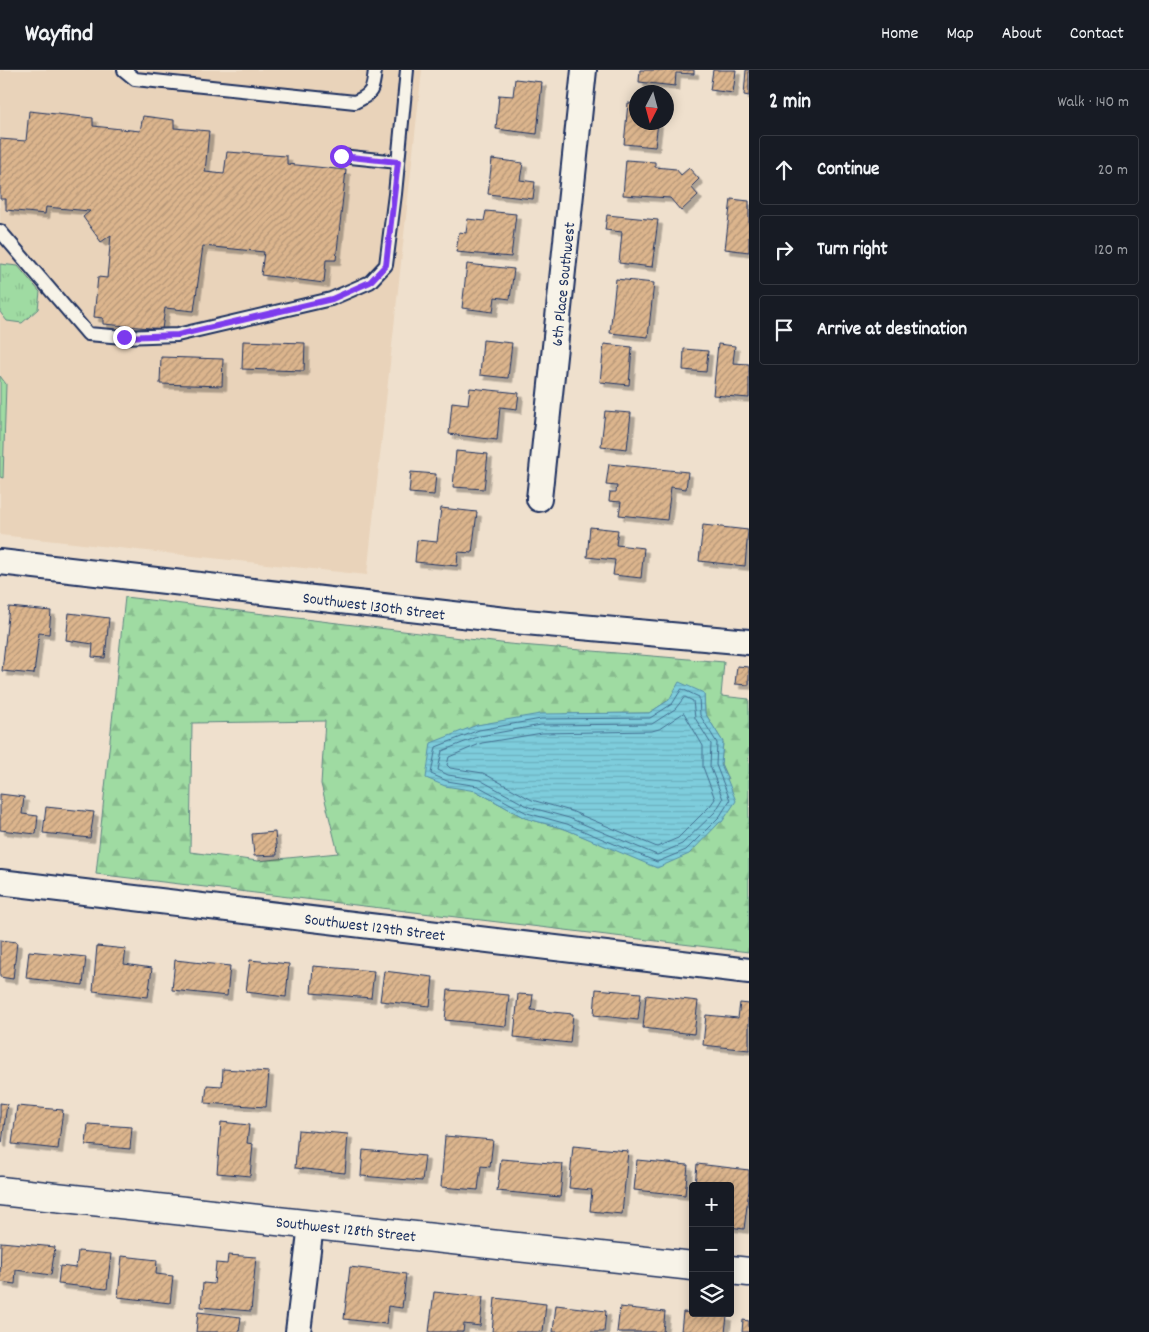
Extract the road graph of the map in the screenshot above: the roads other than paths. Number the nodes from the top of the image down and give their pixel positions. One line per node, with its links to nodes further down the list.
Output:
1 (124, 70): 2 (lane)
2 (375, 70)
3 (408, 70): 6 (lane)
4 (584, 70): 8 (street, 6th Place Southwest)
5 (341, 156): 6 (lane)
6 (398, 162): 7 (lane)
7 (0, 231)
8 (539, 499)
9 (0, 562): 10 (street, Southwest 130th Street)
10 (749, 642)
11 (0, 882): 12 (street, Southwest 129th Street)
12 (749, 971)
13 (0, 1191): 14 (main road, Southwest 128th Street)
14 (311, 1224): 15 (main road, Southwest 128th Street); 18 (street)
15 (689, 1266)
16 (734, 1270): 17 (main road)
17 (749, 1272)
18 (298, 1332)

